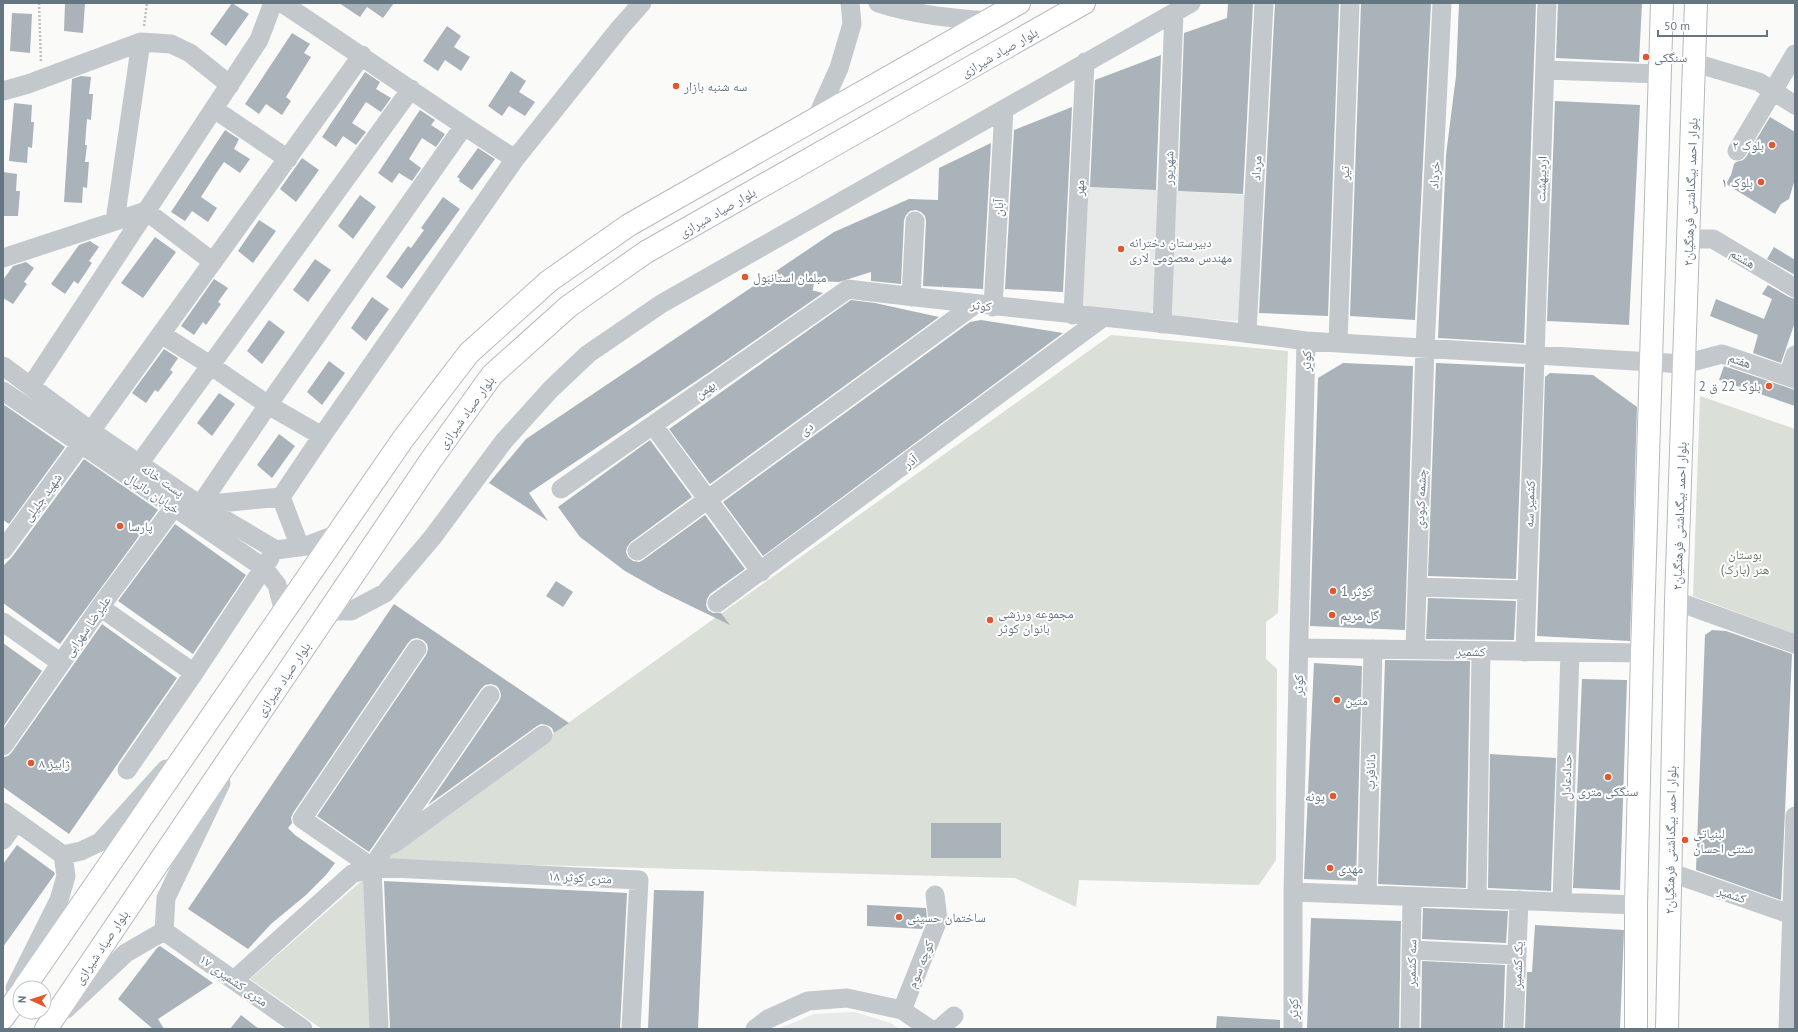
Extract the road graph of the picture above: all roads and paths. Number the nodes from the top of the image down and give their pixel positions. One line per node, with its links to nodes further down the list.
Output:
1 (39, 3): 26 (path)
2 (147, 3): 19 (path)
3 (272, 3): 27 (street)
4 (282, 3): 21 (street)
5 (642, 3): 37 (street)
6 (850, 3): 34 (street)
7 (878, 3): 18 (street)
8 (1019, 3): 18 (main road)
9 (1084, 3): 72 (main road, بلوار صیاد شیرازی)
10 (1191, 3): 17 (street)
11 (1264, 3): 53 (street, مرداد)
12 (1350, 3): 56 (street, تیر)
13 (1442, 3): 57 (street, خرداد)
14 (1547, 3): 24 (street, اردیبهشت)
15 (1662, 3): 25 (main road)
16 (1696, 3): 23 (main road, بلوار احمد بیگداشتی فرهنگیان۲)
17 (1174, 13): 22 (street); 52 (street, شهریور)
18 (988, 21): 34 (main road)
19 (141, 42): 26 (street); 27 (street); 40 (street)
20 (1795, 54): 29 (street)
21 (362, 55): 28 (street); 38 (street, شهید جلیلی)
22 (1086, 62): 33 (street); 50 (street, مهر)
23 (1695, 63): 29 (street); 42 (main road, بلوار احمد بیگداشتی فرهنگیان۲)
24 (1546, 70): 25 (street); 58 (street, اردیبهشت)
25 (1660, 74): 60 (main road)
26 (41, 79): 30 (street)
27 (230, 85): 32 (street)
28 (411, 89): 35 (street); 63 (street)
29 (1772, 90): 31 (street); 36 (street)
30 (3, 91)
31 (1795, 105)
32 (214, 109): 38 (street); 39 (street)
33 (1004, 109): 49 (street, آبان); 91 (street)
34 (816, 119): 71 (main road)
35 (464, 126): 37 (street); 67 (street)
36 (1736, 151)
37 (515, 158): 69 (street)
38 (288, 159): 44 (street, شهید جلیلی)
39 (146, 211): 40 (street); 44 (street); 65 (street)
40 (115, 221): 43 (street)
41 (915, 221): 47 (street)
42 (1688, 239): 45 (street, هشتم); 61 (main road, بلوار احمد بیگداشتی فرهنگیان۲)
43 (3, 258)
44 (213, 262): 54 (street, شهید جلیلی)
45 (1795, 288)
46 (848, 289): 47 (street, کوثر); 68 (street, بهمن)
47 (911, 297): 48 (street, کوثر)
48 (974, 305): 49 (street, کوثر); 76 (street, دی)
49 (993, 307): 50 (street, کوثر)
50 (1073, 315): 51 (street, کوثر)
51 (1102, 318): 52 (street, کوثر); 85 (street, آذر)
52 (1162, 324): 53 (street, کوثر)
53 (1247, 333): 55 (street, کوثر)
54 (161, 334): 63 (street); 70 (street, شهید جلیلی)
55 (1306, 341): 56 (street, کوثر); 95 (street, کوثر)
56 (1338, 343): 57 (street, کوثر)
57 (1425, 348): 58 (street, کوثر); 86 (street, چشمه کبودی)
58 (1534, 355): 60 (street, کوثر); 87 (street, کشمیر سه)
59 (1795, 356): 64 (street)
60 (1651, 363): 61 (street, هفتم); 102 (main road)
61 (1684, 364): 64 (street, هفتم); 88 (main road, بلوار احمد بیگداشتی فرهنگیان۲)
62 (3, 366): 65 (street, پست خانه)
63 (210, 366): 67 (street); 73 (street)
64 (1792, 377)
65 (31, 386): 70 (street, پست خانه)
66 (3, 390): 70 (street, خیابان دانیال)
67 (268, 405): 69 (street); 77 (street)
68 (653, 425): 74 (street, بهمن); 76 (street)
69 (322, 436): 75 (street)
70 (86, 438): 73 (street, پست خانه); 78 (street, خیابان دانیال); 80 (street, شهید جلیلی)
71 (403, 439): 72 (main road); 79 (main road)
72 (431, 460): 91 (main road, بلوار صیاد شیرازی)
73 (139, 464): 77 (street, پست خانه)
74 (561, 489)
75 (281, 498): 77 (street); 81 (street)
76 (707, 500): 83 (street, دی); 85 (street)
77 (200, 505): 82 (street, پست خانه)
78 (174, 507): 84 (street, خیابان دانیال); 90 (street, علیرضا سهرابی)
79 (338, 534): 81 (street); 92 (main road)
80 (5, 544)
81 (300, 547): 82 (street)
82 (276, 550): 84 (street)
83 (637, 551)
84 (264, 568): 92 (street, خیابان دانیال); 104 (street)
85 (761, 572): 89 (street, آذر)
86 (1417, 587): 87 (street); 98 (street, چشمه کبودی)
87 (1527, 590): 100 (street, کشمیر سه)
88 (1676, 601): 94 (street); 116 (main road, بلوار احمد بیگداشتی فرهنگیان۲)
89 (717, 603)
90 (100, 607): 103 (street, علیرضا سهرابی); 104 (street)
91 (328, 611): 108 (main road, بلوار صیاد شیرازی)
92 (284, 612): 106 (main road)
93 (3, 622): 103 (street)
94 (1795, 644)
95 (1299, 648): 97 (street, کشمیر); 117 (street, کوثر)
96 (417, 649): 115 (street)
97 (1373, 649): 98 (street, کشمیر); 119 (street, دانافرب)
98 (1415, 650): 99 (street, کشمیر)
99 (1480, 652): 100 (street, کشمیر); 121 (street)
100 (1525, 652): 101 (street, کشمیر)
101 (1570, 652): 102 (street, کشمیر); 123 (street, حدادعادل)
102 (1642, 653): 124 (main road)
103 (61, 663): 109 (street, علیرضا سهرابی)
104 (194, 673): 110 (street)
105 (490, 695): 115 (street)
106 (207, 722): 114 (street); 129 (main road)
107 (543, 735): 115 (street)
108 (243, 738): 126 (street); 138 (main road, بلوار صیاد شیرازی)
109 (3, 746)
110 (127, 770)
111 (1795, 816): 125 (street)
112 (10, 817): 113 (street); 114 (street)
113 (3, 840)
114 (63, 855): 135 (street)
115 (377, 859): 130 (street); 140 (street); 141 (street, ۱۸ متری کوثر)
116 (1669, 872): 125 (street, کشمیر); 132 (main road, بلوار احمد بیگداشتی فرهنگیان۲)
117 (1293, 892): 119 (street); 145 (street, کوثر)
118 (935, 895): 134 (street, کوچه سوم)
119 (1367, 895): 120 (street)
120 (1412, 897): 121 (street); 127 (street, سه کشمیر)
121 (1477, 899): 122 (street)
122 (1519, 900): 123 (street); 128 (street, یک کشمیر)
123 (1562, 902): 124 (street)
124 (1636, 904): 131 (main road)
125 (1794, 916): 150 (street)
126 (164, 931): 130 (street, ۱۷ متری کشمیری); 138 (street)
127 (1412, 950): 128 (street); 146 (street, سه کشمیر)
128 (1517, 955): 147 (street, یک کشمیر)
129 (30, 980)
130 (234, 980): 139 (street, ۱۷ متری کشمیری)
131 (1636, 984): 132 (main road); 148 (main road)
132 (1668, 985): 149 (main road, بلوار احمد بیگداشتی فرهنگیان۲)
133 (12, 1005): 137 (main road)
134 (902, 1010): 142 (street); 143 (street)
135 (3, 1012)
136 (954, 1016): 144 (street)
137 (3, 1018)
138 (47, 1027)
139 (303, 1029)
140 (379, 1029)
141 (631, 1029)
142 (755, 1029)
143 (930, 1029)
144 (939, 1029)
145 (1293, 1029)
146 (1410, 1029)
147 (1514, 1029)
148 (1636, 1029)
149 (1667, 1029)
150 (1788, 1029)

